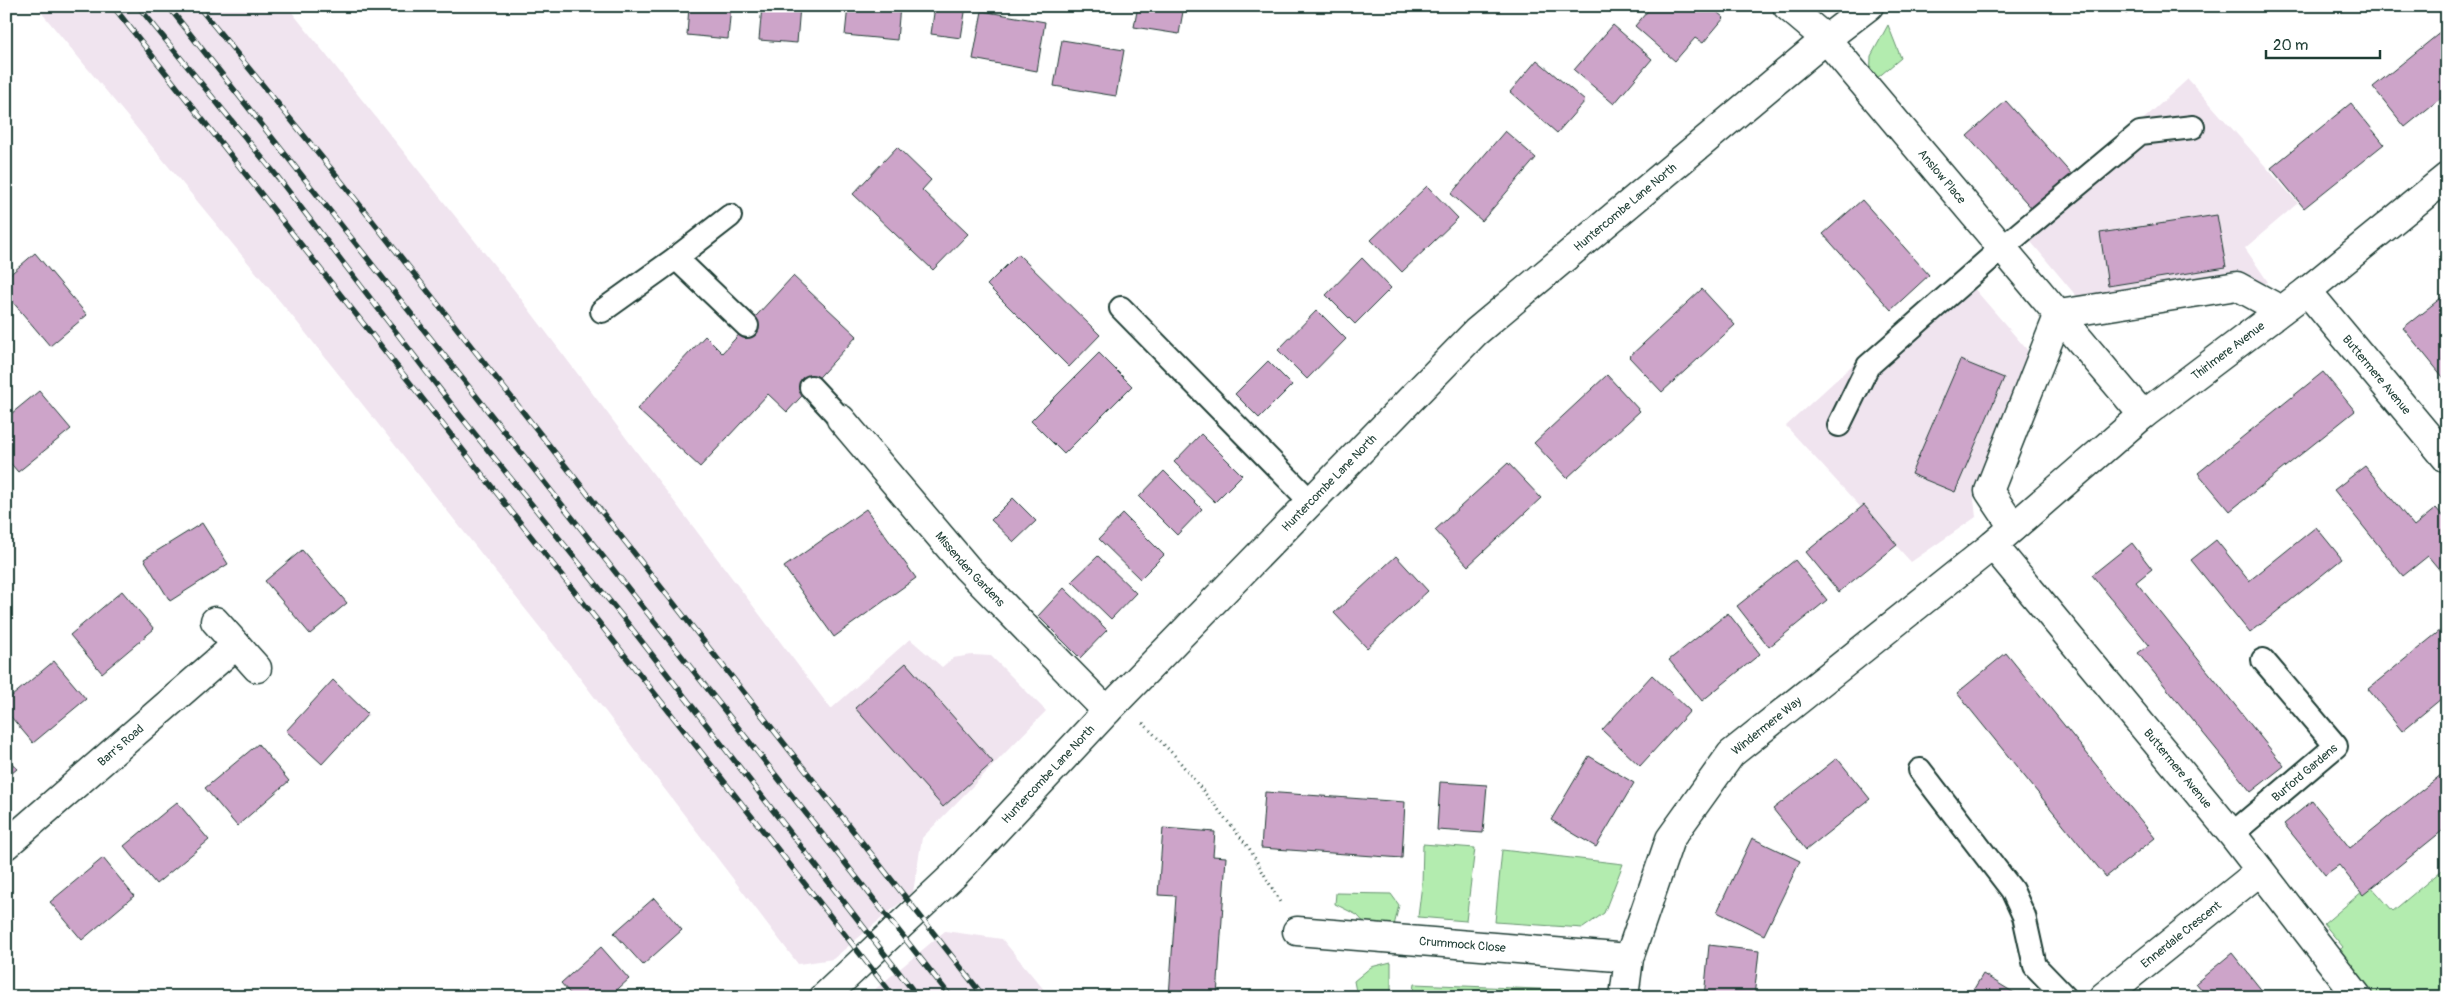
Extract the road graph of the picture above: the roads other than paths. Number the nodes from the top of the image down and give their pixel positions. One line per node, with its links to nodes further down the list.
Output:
1 (1787, 6): 3 (street, Anslow Place)
2 (1869, 6): 3 (street, Huntercombe Lane North)
3 (1826, 39): 7 (street, Anslow Place); 20 (street, Huntercombe Lane North)
4 (2193, 127): 7 (lane)
5 (2447, 177): 9 (street, Thirlmere Avenue)
6 (730, 216): 8 (lane)
7 (2002, 248): 13 (street, Anslow Place); 18 (lane)
8 (676, 258): 12 (lane); 14 (lane)
9 (2307, 291): 11 (street, Thirlmere Avenue); 19 (street, Buttermere Avenue)
10 (1121, 308): 20 (lane)
11 (2281, 310): 13 (street); 16 (street, Thirlmere Avenue)
12 (602, 311)
13 (2059, 314): 16 (street, Anslow Place); 21 (street)
14 (747, 326)
15 (811, 387): 17 (lane)
16 (2143, 416): 21 (street, Thirlmere Avenue)
17 (841, 419): 27 (street, Missenden Gardens)
18 (1839, 425)
19 (2447, 459)
20 (1311, 502): 27 (street, Huntercombe Lane North)
21 (2013, 527): 22 (street, Windermere Way)
22 (1993, 545): 29 (street, Buttermere Avenue); 33 (street, Windermere Way)
23 (215, 621): 24 (street)
24 (236, 645): 26 (street); 30 (street, Barr's Road)
25 (2263, 660): 29 (lane, Burford Gardens)
26 (257, 668)
27 (1113, 706): 34 (street, Huntercombe Lane North)
28 (1920, 770): 36 (lane)
29 (2232, 834): 31 (street, Buttermere Avenue)
30 (6, 845)
31 (2260, 871): 37 (street, Ennerdale Crescent); 38 (street, Buttermere Avenue)
32 (1297, 931): 33 (street, Crummock Close)
33 (1628, 958): 35 (street, Windermere Way)
34 (824, 997)
35 (1624, 997)
36 (2065, 997)
37 (2103, 997)
38 (2358, 997)

